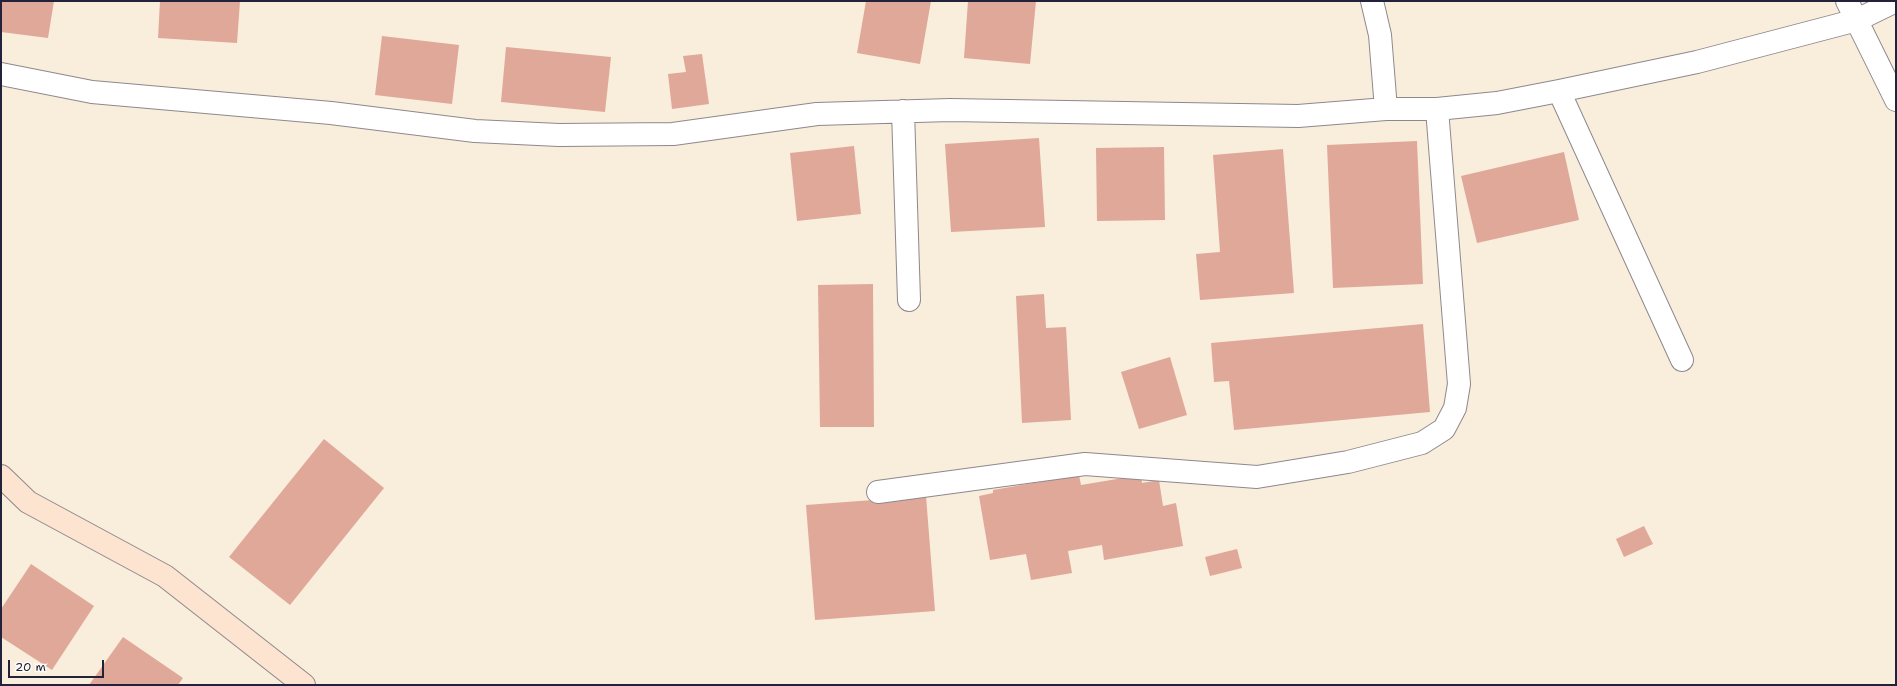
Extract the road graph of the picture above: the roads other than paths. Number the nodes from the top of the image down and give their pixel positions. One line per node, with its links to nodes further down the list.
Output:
1 (1372, 1): 8 (street)
2 (1896, 1): 3 (street)
3 (1852, 10): 5 (street); 6 (street)
4 (1, 74): 9 (street)
5 (1559, 91): 7 (street); 11 (street)
6 (1896, 100)
7 (1436, 109): 8 (street); 13 (street)
8 (1386, 110): 9 (street)
9 (903, 111): 10 (street)
10 (909, 300)
11 (1682, 360)
12 (1, 476): 14 (main road)
13 (878, 492)
14 (304, 685)

